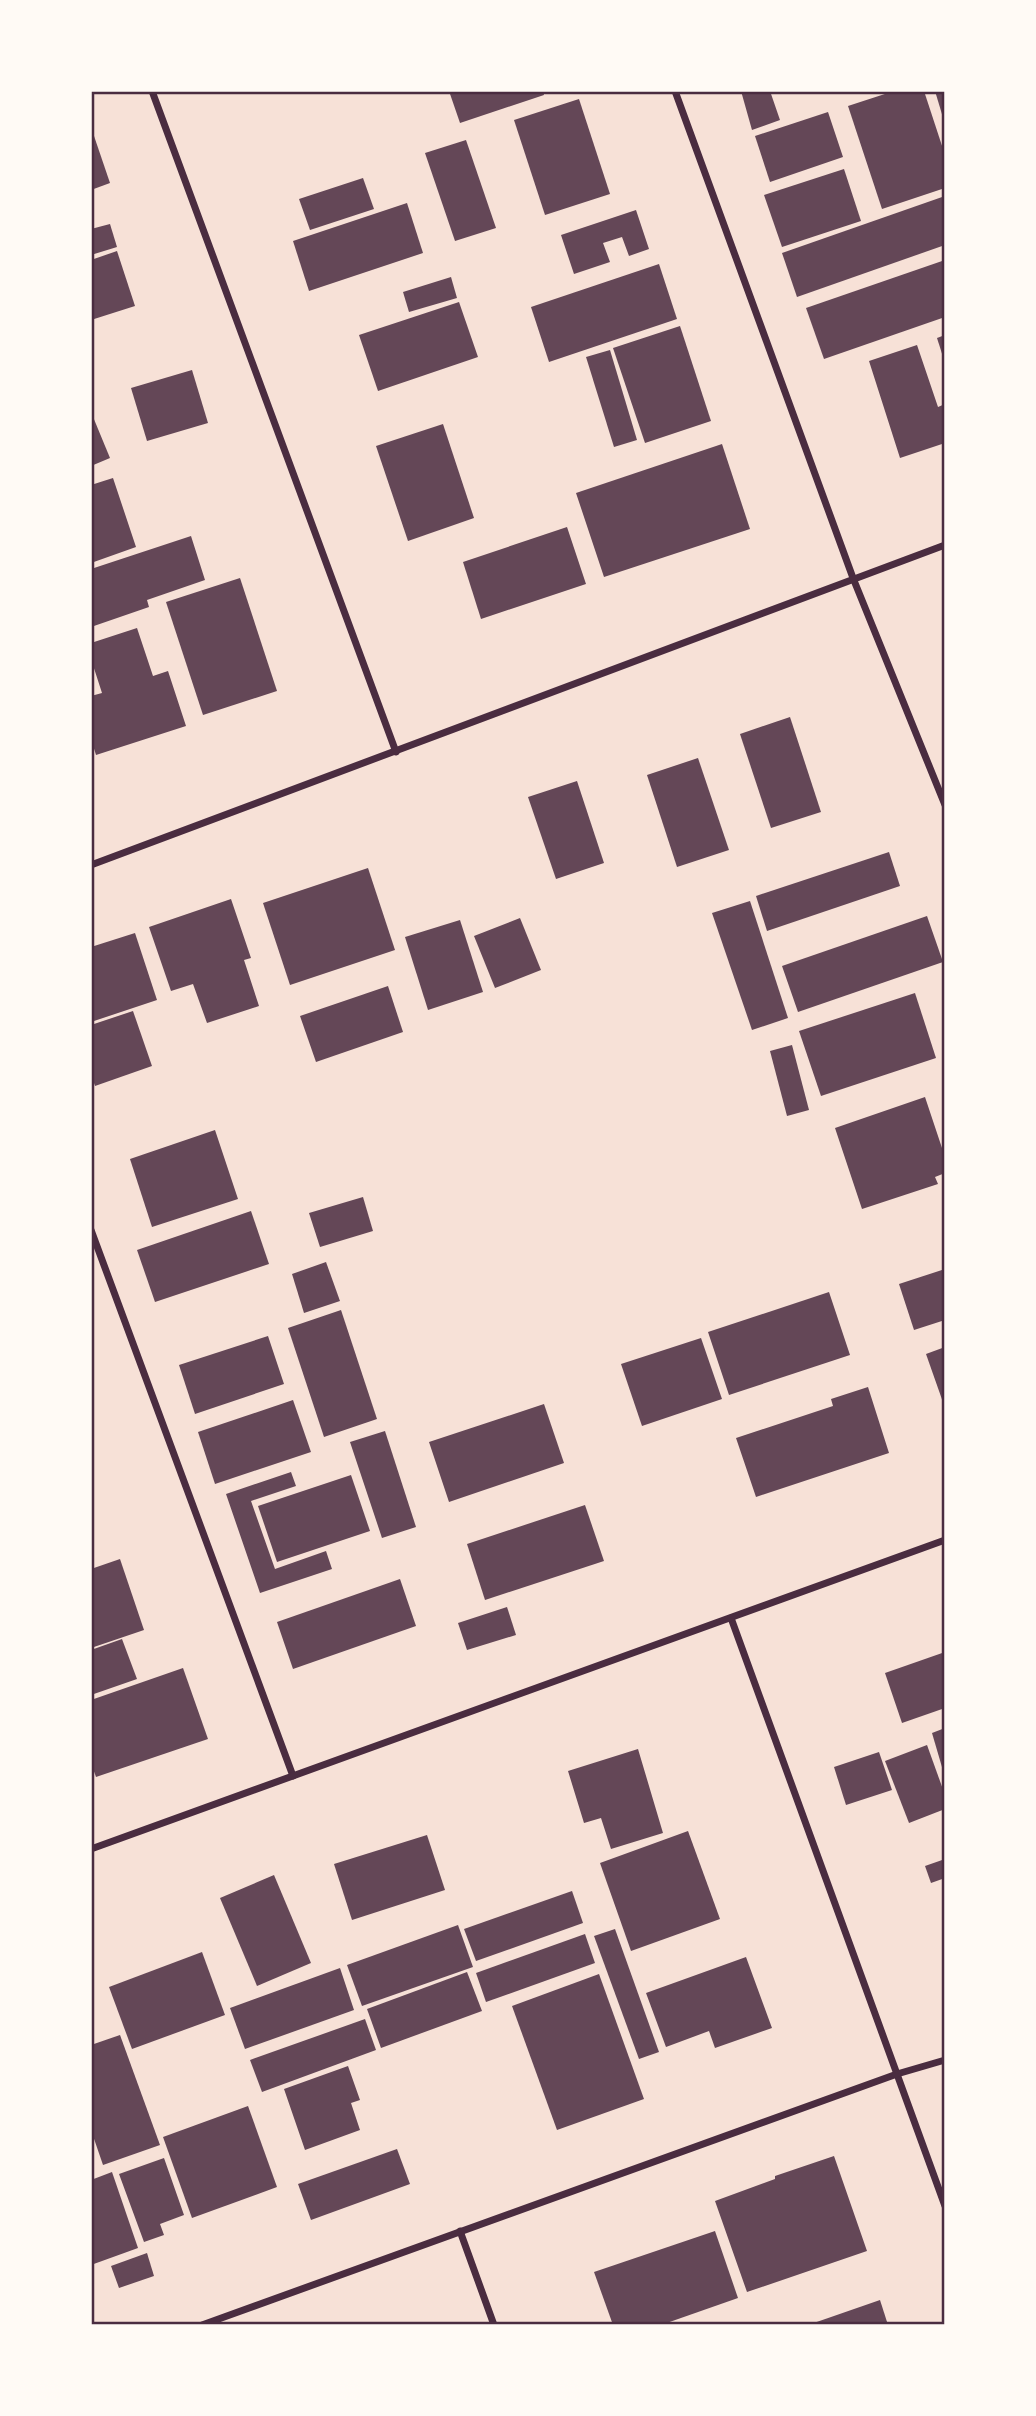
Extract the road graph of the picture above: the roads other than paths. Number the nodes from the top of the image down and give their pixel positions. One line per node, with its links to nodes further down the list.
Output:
1 (152, 91): 5 (street)
2 (675, 91): 4 (street)
3 (945, 545): 4 (street)
4 (853, 578): 5 (street); 6 (street)
5 (396, 752): 7 (street)
6 (945, 806)
7 (91, 865)
8 (91, 1230): 11 (street)
9 (945, 1540): 10 (street)
10 (732, 1618): 11 (street); 14 (street)
11 (293, 1776): 12 (street)
12 (91, 1849)
13 (945, 2060): 14 (street)
14 (897, 2074): 15 (street); 16 (street)
15 (945, 2206)
16 (460, 2231): 17 (street); 18 (street)
17 (202, 2325)
18 (494, 2325)

